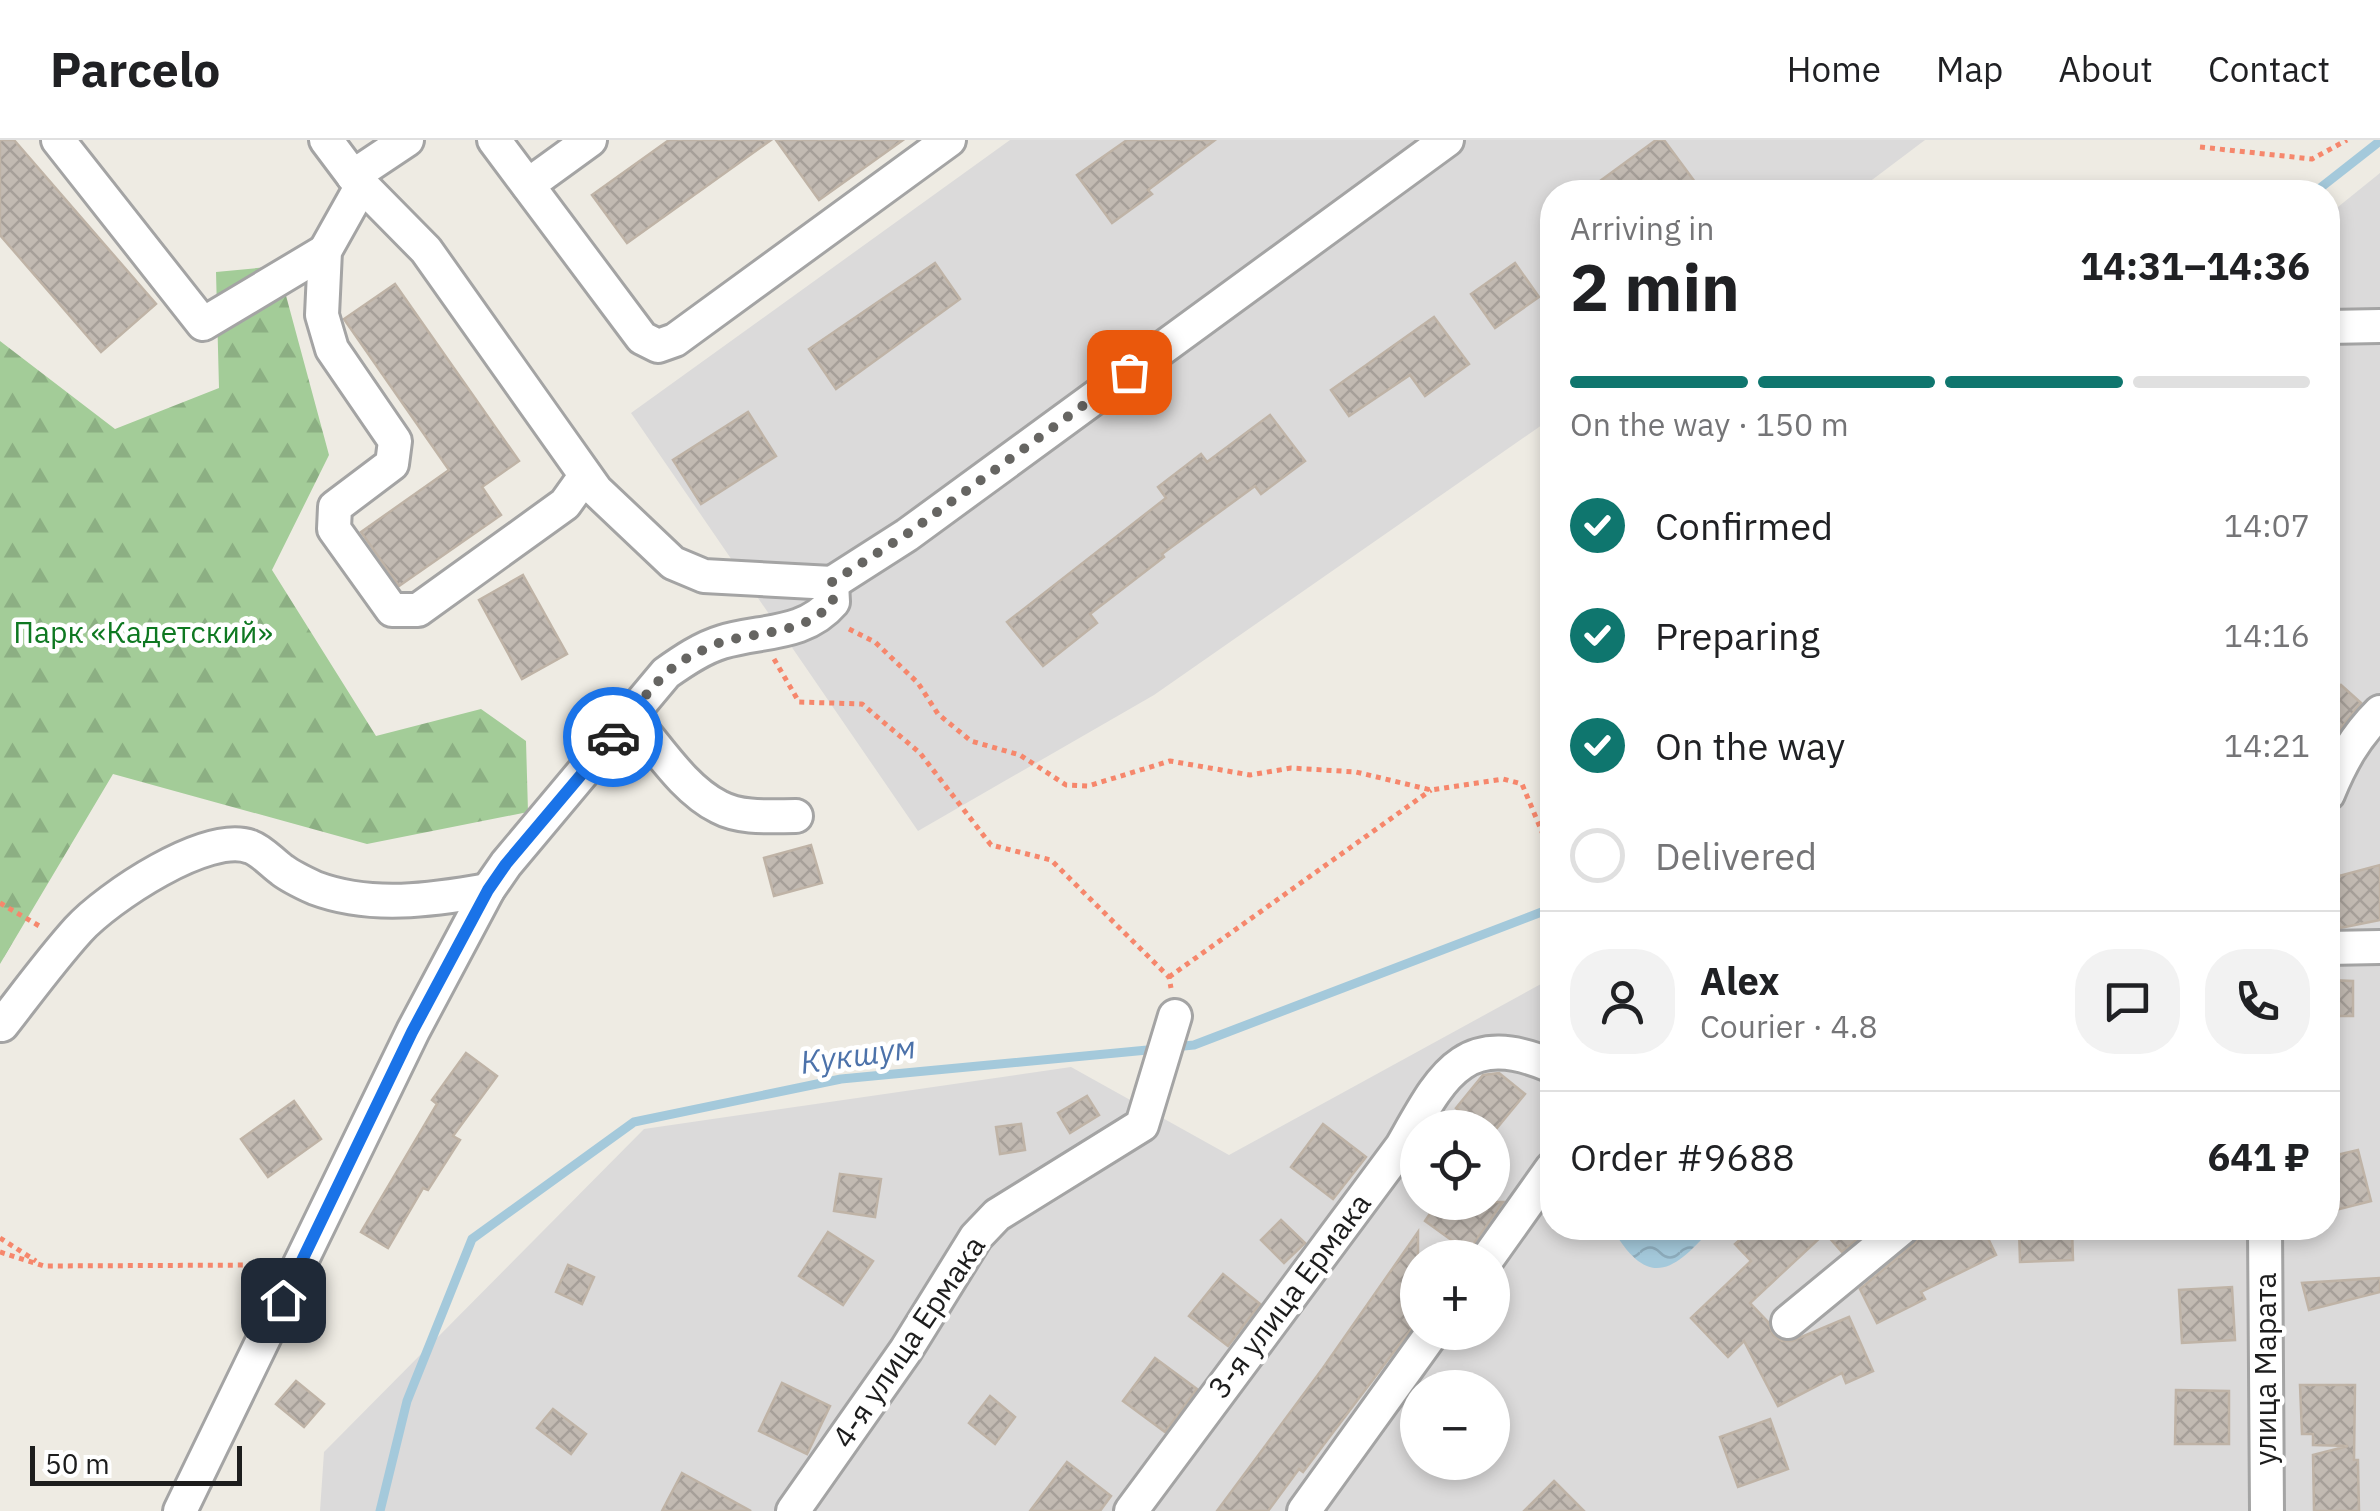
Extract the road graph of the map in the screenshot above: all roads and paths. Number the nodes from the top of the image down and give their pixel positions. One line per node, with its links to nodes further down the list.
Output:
1 (58, 140): 12 (street)
2 (326, 140): 10 (street)
3 (408, 140): 10 (street)
4 (494, 140): 11 (street)
5 (590, 140): 11 (street)
6 (949, 140): 11 (street)
7 (1447, 140): 16 (street)
8 (2347, 140): 9 (path)
9 (2200, 147)
10 (358, 181): 12 (street); 15 (street)
11 (528, 185)
12 (325, 251): 15 (street)
13 (2380, 326): 14 (street)
14 (2340, 327)
15 (585, 476): 16 (street)
16 (832, 582): 17 (street)
17 (822, 614): 18 (street); 22 (path)
18 (761, 636): 20 (street); 30 (path)
19 (2380, 712): 21 (street)
20 (631, 716): 23 (street); 25 (street)
21 (2340, 765)
22 (1432, 790): 24 (path); 30 (path)
23 (796, 816)
24 (1540, 827)
25 (488, 890): 27 (street); 40 (street)
26 (0, 903): 27 (path)
27 (68, 942): 32 (street)
28 (2380, 946): 29 (street)
29 (2340, 948)
30 (1169, 977): 31 (path)
31 (1175, 1016): 45 (street, 4-я улица Ермака)
32 (2, 1025)
33 (1540, 1061): 46 (street, 3-я улица Ермака)
34 (1540, 1185): 36 (street)
35 (0, 1238): 41 (path)
36 (1501, 1240)
37 (1887, 1240): 42 (street)
38 (2266, 1240): 48 (street, улица Марата)
39 (0, 1252): 41 (path)
40 (300, 1265): 41 (path); 44 (street)
41 (44, 1266)
42 (1788, 1322)
43 (1421, 1350): 47 (street)
44 (180, 1511)
45 (793, 1511)
46 (1131, 1511)
47 (1304, 1511)
48 (2267, 1511)

